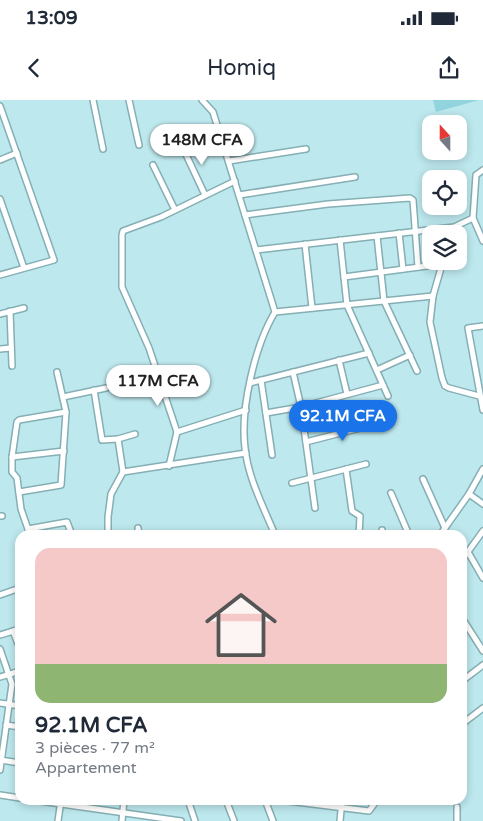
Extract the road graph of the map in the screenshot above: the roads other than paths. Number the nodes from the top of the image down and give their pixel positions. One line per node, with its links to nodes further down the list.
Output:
1 (93, 100): 7 (street)
2 (129, 100): 5 (street)
3 (202, 100): 11 (street)
4 (0, 106): 9 (street)
5 (138, 145)
6 (182, 146): 16 (street)
7 (103, 149)
8 (306, 149): 11 (street)
9 (17, 153): 10 (street); 32 (street)
10 (0, 160)
11 (228, 161): 15 (street)
12 (153, 164): 19 (street)
13 (483, 170): 21 (street)
14 (355, 177): 17 (street)
15 (235, 181): 16 (street); 17 (street)
16 (205, 195): 19 (street)
17 (239, 195): 20 (street)
18 (0, 199): 32 (street)
19 (175, 210): 73 (street)
20 (245, 215): 24 (street); 30 (street)
21 (472, 218): 22 (street); 28 (street)
22 (458, 225)
23 (422, 230): 24 (street)
24 (414, 231): 25 (street); 33 (street)
25 (398, 233): 26 (street); 34 (street)
26 (377, 236): 27 (street); 36 (street)
27 (340, 240): 29 (street); 38 (street)
28 (483, 241)
29 (305, 244): 30 (street); 43 (street)
30 (256, 250): 45 (street)
31 (422, 267): 33 (street)
32 (24, 268): 37 (street)
33 (418, 268): 34 (street)
34 (403, 269): 36 (street)
35 (441, 270): 39 (street)
36 (381, 272): 38 (street); 40 (street)
37 (0, 275)
38 (344, 277): 41 (street)
39 (433, 296): 40 (street); 65 (street)
40 (384, 301): 41 (street); 51 (street)
41 (347, 305): 43 (street); 50 (street)
42 (24, 308): 44 (street)
43 (312, 308): 45 (street)
44 (10, 311): 46 (street); 48 (street)
45 (275, 312): 59 (street)
46 (0, 314)
47 (483, 326): 65 (street)
48 (11, 348): 49 (street); 53 (street)
49 (0, 349)
50 (369, 353): 52 (street); 54 (street)
51 (410, 355): 54 (street); 55 (street)
52 (339, 360): 57 (street); 63 (street)
53 (12, 366)
54 (377, 370): 60 (street)
55 (417, 371)
56 (58, 372): 66 (street)
57 (292, 372): 58 (street); 67 (street)
58 (261, 380): 59 (street); 71 (street)
59 (250, 383): 68 (street)
60 (383, 385): 63 (street); 64 (street)
61 (106, 388): 62 (street)
62 (94, 390): 66 (street); 75 (street)
63 (347, 394): 67 (street)
64 (388, 396)
65 (479, 396): 69 (street)
66 (63, 397): 70 (street)
67 (301, 407): 71 (street); 76 (street)
68 (246, 410): 73 (street); 78 (street)
69 (483, 410)
70 (66, 412): 77 (street); 80 (street)
71 (266, 413): 79 (street)
72 (376, 424): 76 (street)
73 (177, 432): 82 (street)
74 (135, 434): 75 (street)
75 (118, 439): 85 (street)
76 (306, 442): 86 (street)
77 (64, 451): 80 (street); 89 (street)
78 (246, 453): 82 (street); 98 (street)
79 (272, 455)
80 (12, 457): 89 (street)
81 (366, 464): 84 (street)
82 (169, 466): 85 (street)
83 (483, 469): 91 (street)
84 (346, 470): 86 (street); 99 (street)
85 (123, 472): 97 (street)
86 (311, 478): 88 (street); 93 (street)
87 (423, 479): 94 (street)
88 (292, 483)
89 (19, 492): 95 (street)
90 (391, 493): 100 (street)
91 (469, 494): 92 (street); 94 (street)
92 (483, 504)
93 (315, 508)
94 (445, 528)
95 (28, 529): 96 (street)
96 (70, 530)
97 (108, 530)
98 (273, 530)
99 (359, 530)
100 (407, 530)
101 (483, 531): 102 (street)
102 (468, 552): 103 (street)
103 (483, 578)
104 (15, 590): 105 (street)
105 (0, 595)
106 (467, 626): 111 (street)
107 (13, 632): 108 (street); 109 (street)
108 (0, 636)
109 (15, 637)
110 (0, 649): 114 (street)
111 (483, 651)
112 (483, 665): 116 (street)
113 (15, 672): 114 (street)
114 (9, 674): 115 (street); 118 (street)
115 (0, 677)
116 (467, 677)
117 (0, 703): 118 (street)
118 (9, 704): 119 (street); 122 (street)
119 (15, 705)
120 (483, 708): 121 (street)
121 (467, 720)
122 (6, 725): 123 (street); 124 (street)
123 (15, 726)
124 (1, 760): 125 (street); 126 (street)
125 (15, 762)
126 (0, 770)
127 (0, 795): 128 (street)
128 (15, 797)
129 (61, 805): 141 (street)
130 (78, 805): 140 (street)
131 (124, 805): 140 (street)
132 (190, 805): 144 (street)
133 (228, 805): 145 (street)
134 (267, 805): 146 (street)
135 (314, 805): 139 (street)
136 (341, 805): 139 (street)
137 (374, 805): 139 (street)
138 (457, 807): 148 (street)
139 (341, 809): 147 (street)
140 (123, 813): 142 (street); 143 (street)
141 (58, 821)
142 (122, 821)
143 (181, 821)
144 (195, 821)
145 (234, 821)
146 (273, 821)
147 (340, 821)
148 (457, 821)

